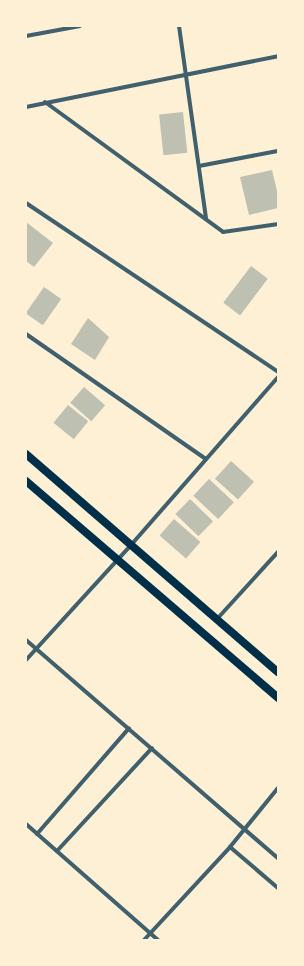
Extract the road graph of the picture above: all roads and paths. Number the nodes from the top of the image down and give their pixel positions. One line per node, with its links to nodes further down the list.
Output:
1 (80, 26): 3 (street)
2 (179, 26): 5 (street)
3 (26, 36)
4 (278, 56): 5 (street)
5 (186, 72): 6 (street); 9 (street)
6 (45, 102): 7 (street); 11 (street)
7 (26, 107)
8 (278, 151): 9 (street)
9 (199, 166): 11 (street)
10 (26, 203): 14 (street)
11 (206, 218): 12 (street)
12 (278, 224)
13 (26, 334): 17 (street)
14 (278, 372)
15 (278, 377): 17 (street)
16 (26, 454): 19 (main road)
17 (206, 459): 19 (street)
18 (26, 481): 21 (main road)
19 (131, 545): 21 (street); 22 (main road)
20 (278, 552): 22 (street)
21 (117, 559): 24 (street); 27 (main road)
22 (217, 619): 26 (main road)
23 (26, 640): 24 (street)
24 (37, 647): 25 (street); 28 (street)
25 (26, 660)
26 (278, 672)
27 (278, 698)
28 (130, 728): 29 (street); 33 (street)
29 (152, 748): 32 (street); 35 (street)
30 (278, 788): 32 (street)
31 (26, 824): 33 (street)
32 (244, 829): 34 (street); 36 (street)
33 (37, 834): 35 (street)
34 (230, 847): 37 (street); 38 (street)
35 (57, 851): 38 (street)
36 (278, 858)
37 (278, 888)
38 (150, 933): 39 (street); 40 (street)
39 (144, 940)
40 (158, 940)

